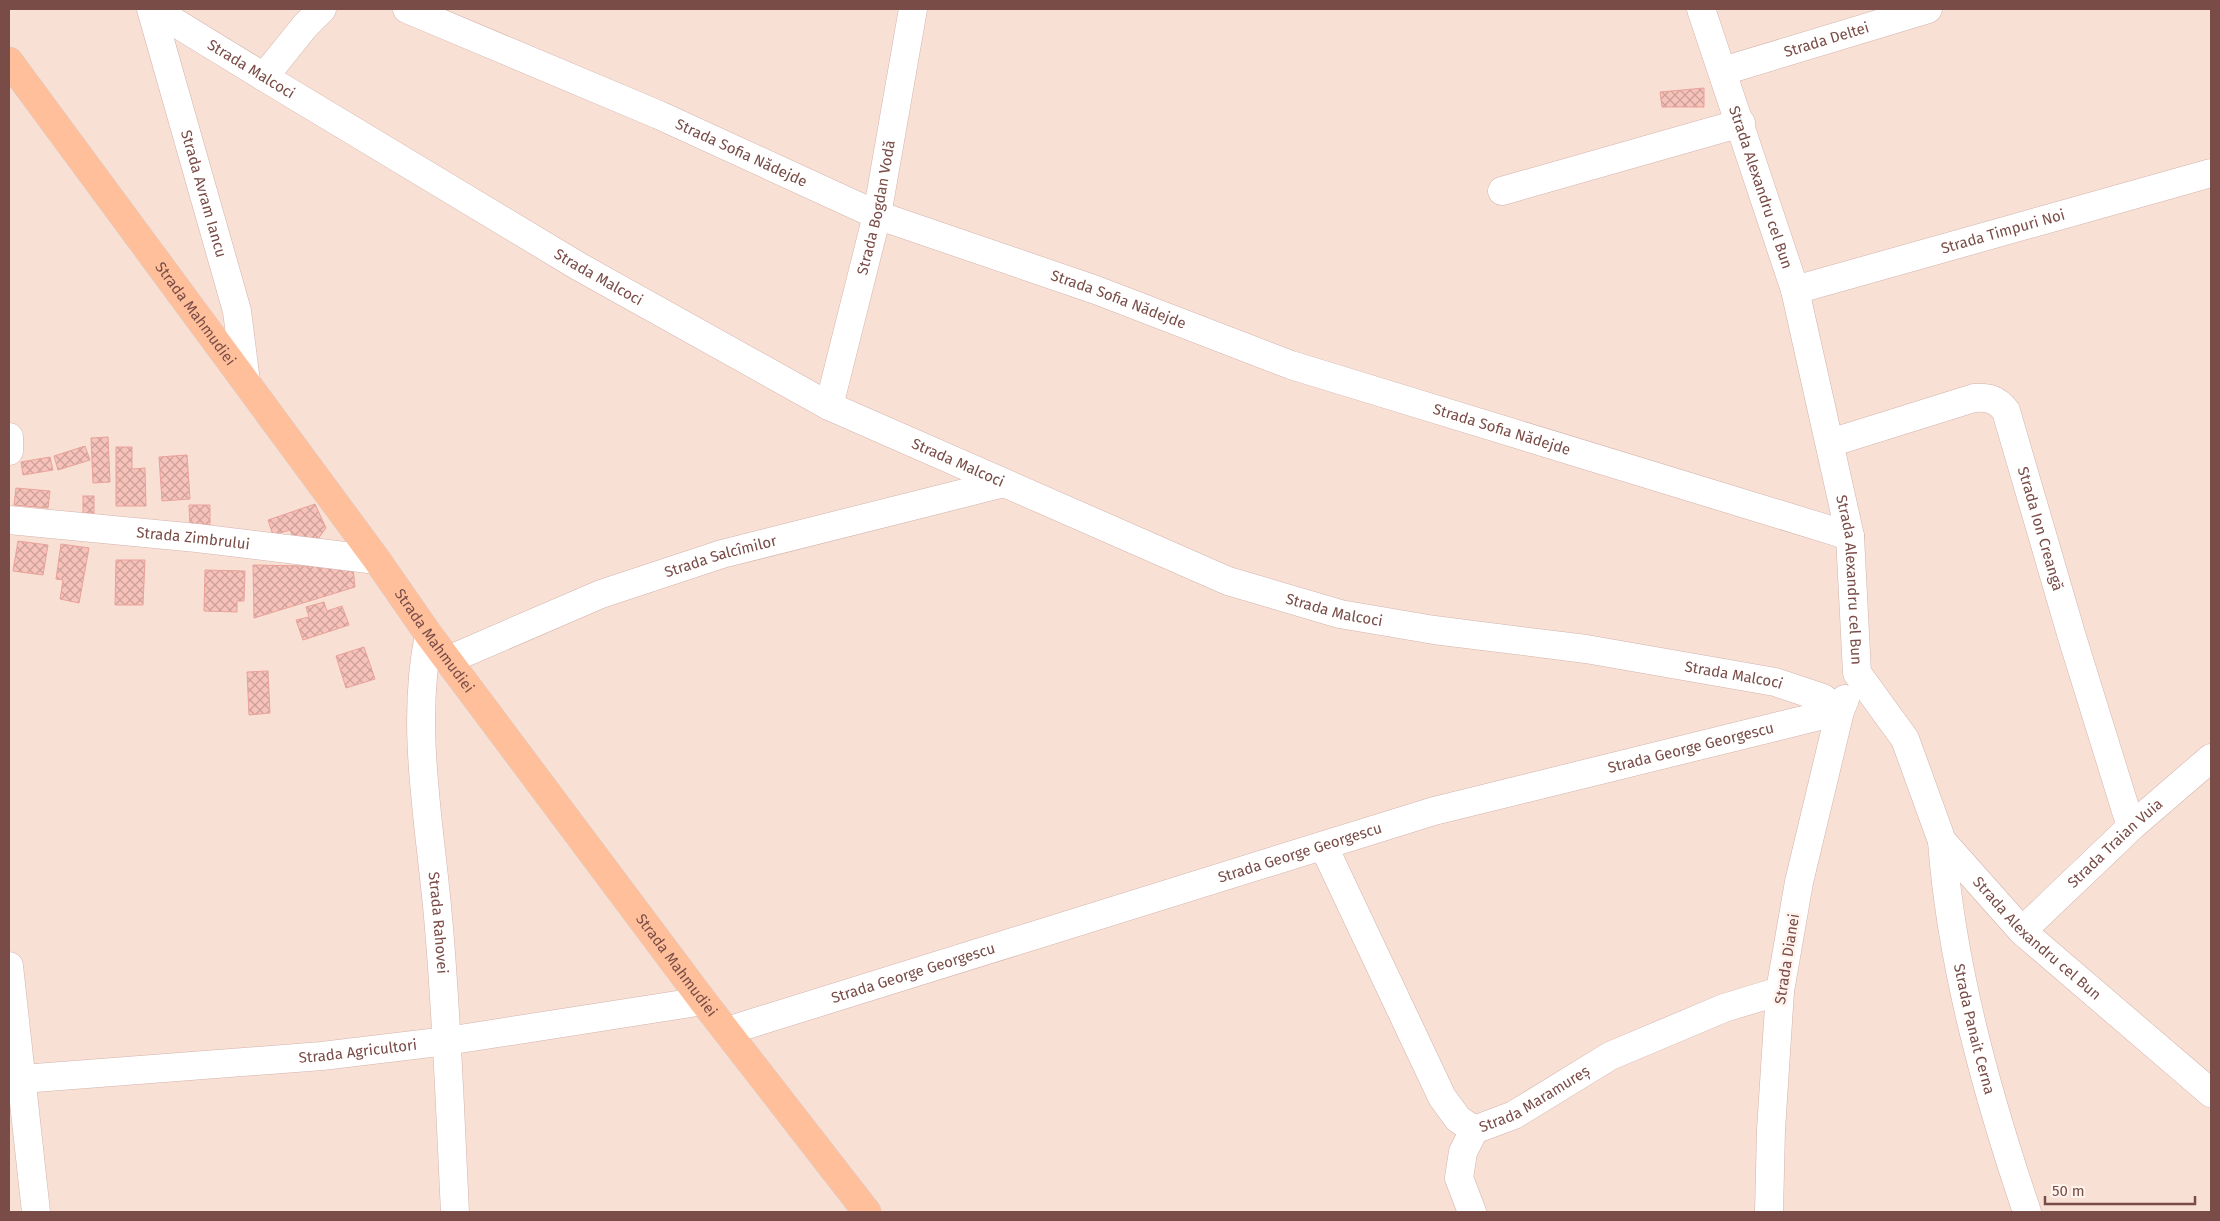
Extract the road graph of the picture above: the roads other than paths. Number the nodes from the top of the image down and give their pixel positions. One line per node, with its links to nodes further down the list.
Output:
1 (152, 9): 9 (street, Strada Malcoci); 15 (street, Strada Avram Iancu)
2 (322, 9): 9 (street)
3 (407, 9): 13 (street, Strada Sofia Nădejde)
4 (913, 9): 13 (street, Strada Bogdan Vodă)
5 (1701, 9): 8 (street, Strada Alexandru cel Bun)
6 (1928, 9): 8 (street, Strada Deltei)
7 (9, 62): 15 (main road, Strada Mahmudiei)
8 (1723, 71): 10 (street, Strada Alexandru cel Bun)
9 (264, 77): 16 (street, Strada Malcoci)
10 (1741, 123): 12 (street); 14 (street, Strada Alexandru cel Bun)
11 (2211, 173): 14 (street, Strada Timpuri Noi)
12 (1502, 191)
13 (877, 215): 16 (street, Strada Bogdan Vodă); 22 (street, Strada Sofia Nădejde)
14 (1795, 290): 18 (street, Strada Alexandru cel Bun)
15 (246, 382): 23 (main road, Strada Mahmudiei)
16 (829, 406): 20 (street, Strada Malcoci)
17 (9, 437): 19 (street)
18 (1830, 444): 22 (street, Strada Alexandru cel Bun); 29 (street, Strada Ion Creangă)
19 (9, 451)
20 (1004, 483): 25 (street, Strada Salcîmilor); 27 (street, Strada Malcoci)
21 (9, 520): 23 (street, Strada Zimbrului)
22 (1850, 536): 26 (street, Strada Alexandru cel Bun)
23 (377, 560): 24 (main road, Strada Mahmudiei)
24 (429, 635): 25 (main road, Strada Mahmudiei); 37 (street, Strada Rahovei)
25 (448, 660): 35 (main road, Strada Mahmudiei)
26 (1857, 673): 27 (street); 30 (street, Strada Alexandru cel Bun)
27 (1840, 711): 31 (street, Strada George Georgescu); 34 (street, Strada Dianei)
28 (2211, 758): 29 (street, Strada Traian Vuia)
29 (2131, 827): 32 (street, Strada Traian Vuia)
30 (1942, 841): 32 (street, Strada Alexandru cel Bun); 46 (street, Strada Panait Cerna)
31 (1324, 846): 36 (street, Strada George Georgescu); 40 (street, Strada Maramureș)
32 (2022, 931): 39 (street, Strada Alexandru cel Bun)
33 (9, 966): 38 (street)
34 (1780, 991): 40 (street, Strada Maramureș); 45 (street, Strada Dianei)
35 (703, 1001): 36 (main road, Strada Mahmudiei); 37 (street, Strada Agricultori)
36 (727, 1031): 43 (main road, Strada Mahmudiei)
37 (447, 1041): 38 (street, Strada Agricultori); 42 (street, Strada Rahovei)
38 (15, 1079): 41 (street)
39 (2211, 1093)
40 (1474, 1130): 44 (street)
41 (36, 1212)
42 (455, 1212)
43 (868, 1212)
44 (1472, 1212)
45 (1769, 1212)
46 (2027, 1212)

